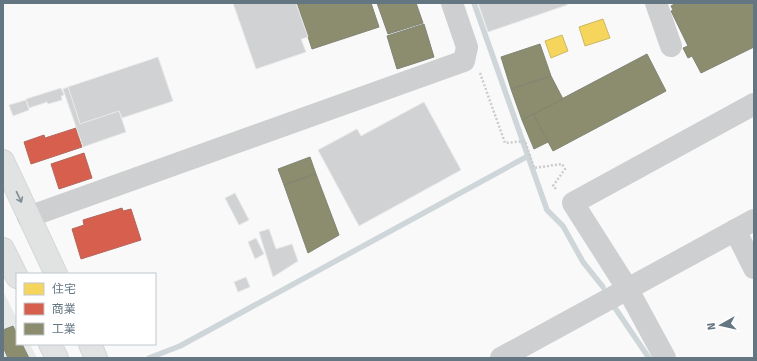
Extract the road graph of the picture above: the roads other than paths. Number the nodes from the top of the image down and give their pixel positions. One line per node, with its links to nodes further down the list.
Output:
1 (452, 3): 6 (street)
2 (656, 3): 3 (street)
3 (671, 46)
4 (754, 104): 13 (street)
5 (3, 161): 6 (main road, one-way to 6)
6 (28, 217): 11 (main road)
7 (754, 220): 8 (street)
8 (735, 230): 10 (street); 13 (street)
9 (3, 249): 12 (main road)
10 (754, 268)
11 (56, 273)
12 (16, 275)
13 (627, 288): 18 (street); 19 (street)
14 (50, 345): 16 (main road)
15 (90, 345): 17 (main road)
16 (57, 358)
17 (96, 358)
18 (501, 358)
19 (665, 358)

